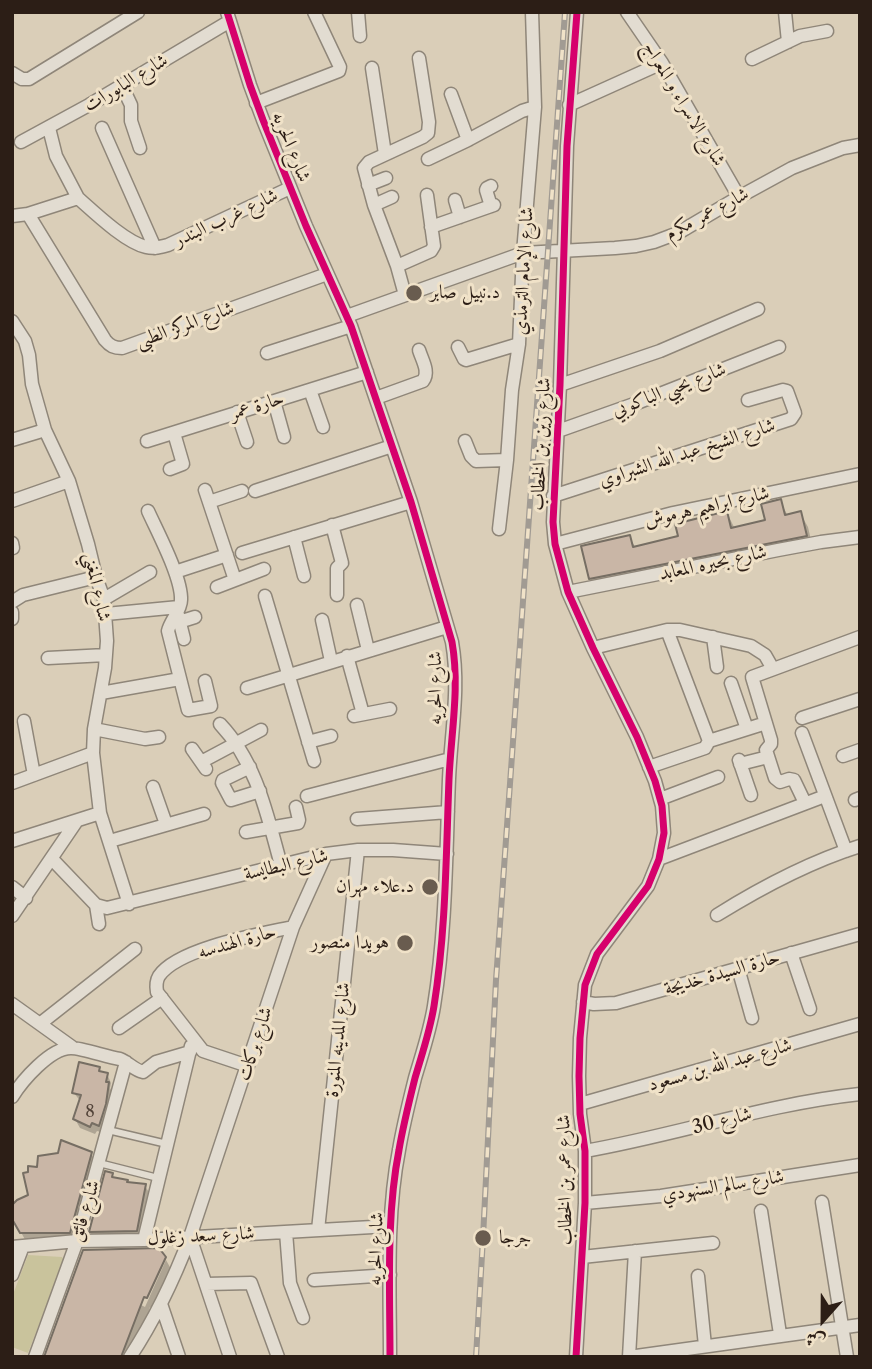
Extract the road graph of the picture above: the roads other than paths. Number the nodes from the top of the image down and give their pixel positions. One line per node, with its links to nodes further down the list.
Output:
1 (138, 12): 16 (street)
2 (314, 12): 19 (street)
3 (358, 12): 10 (street)
4 (532, 12): 21 (street, شارع الإمام الترمذي)
5 (577, 12): 20 (street, شارع زين بن الخطاب)
6 (627, 12): 14 (street, شارع الاسراء و المعراج)
7 (785, 12): 11 (street)
8 (228, 16): 17 (street, شارع البابورات); 19 (street, شارع الحريه)
9 (827, 31): 11 (street)
10 (360, 36)
11 (788, 42): 13 (street)
12 (419, 58): 28 (street)
13 (752, 59)
14 (662, 63): 20 (street); 36 (street, شارع الاسراء و المعراج)
15 (372, 68): 28 (street)
16 (12, 73)
17 (122, 86): 22 (street, شارع البابورات); 27 (street)
18 (451, 94): 24 (street)
19 (256, 103): 33 (street, شارع الحريه)
20 (569, 105): 45 (street, شارع زين بن الخطاب)
21 (535, 107): 24 (street); 46 (street, شارع الإمام الترمذي)
22 (49, 128): 25 (street, شارع البابورات); 37 (street)
23 (102, 128): 44 (street)
24 (468, 140): 29 (street)
25 (21, 142)
26 (860, 145): 36 (street, شارع عمر مكرم)
27 (140, 148)
28 (385, 154): 31 (street)
29 (428, 159)
30 (386, 178): 31 (street)
31 (369, 185): 39 (street)
32 (491, 186): 42 (street)
33 (290, 188): 44 (street, شارع غرب البندر); 48 (street, شارع الحريه)
34 (427, 195): 43 (street)
35 (392, 197): 39 (street)
36 (738, 197): 45 (street, شارع عمر مكرم)
37 (78, 198): 40 (street); 44 (street, شارع غرب البندر)
38 (455, 201): 42 (street)
39 (374, 205): 47 (street)
40 (28, 214): 41 (street); 48 (street, شارع المركز الطبى)
41 (12, 216)
42 (460, 217): 43 (street)
43 (432, 227): 47 (street)
44 (155, 248)
45 (564, 251): 46 (street, شارع عمر مكرم); 59 (street, شارع زين بن الخطاب)
46 (523, 253): 49 (street, شارع عمر مكرم); 53 (street, شارع الإمام الترمذي)
47 (397, 266): 49 (street)
48 (327, 274): 52 (street, شارع الحريه)
49 (405, 295): 52 (street, شارع عمر مكرم)
50 (758, 309): 59 (street)
51 (12, 321): 66 (street, شارع المغني)
52 (349, 321): 57 (street, شارع عمر مكرم); 58 (street, شارع الحريه)
53 (520, 344): 54 (street); 75 (street, شارع الإمام الترمذي)
54 (458, 347)
55 (779, 347): 67 (street, شارع يحيي الباكوبي)
56 (419, 350): 61 (street)
57 (267, 353)
58 (367, 372): 60 (street, حارة عمر); 61 (street, شارع الحريه)
59 (560, 385): 67 (street, شارع زين بن الخطاب)
60 (310, 390): 63 (street, حارة عمر); 65 (street)
61 (376, 398): 74 (street, شارع الحريه)
62 (748, 400): 79 (street, شارع الشيخ عبد الله الشبراوي)
63 (274, 401): 64 (street, حارة عمر); 69 (street)
64 (237, 412): 68 (street, حارة عمر); 73 (street)
65 (323, 427)
66 (45, 430): 70 (street); 78 (street, شارع المغني)
67 (558, 431): 79 (street, شارع زين بن الخطاب)
68 (174, 432): 71 (street, حارة عمر); 76 (street)
69 (284, 437)
70 (12, 440)
71 (147, 441)
72 (465, 441): 75 (street)
73 (247, 442)
74 (392, 446): 81 (street, شارع الحريه); 89 (street)
75 (507, 460): 84 (street, شارع الإمام الترمذي)
76 (170, 469)
77 (860, 474): 87 (street, شارع ابراهيم هرموش)
78 (69, 481): 80 (street); 94 (street, شارع المغني)
79 (553, 496): 87 (street, شارع زين بن الخطاب)
80 (12, 501)
81 (411, 502): 83 (street); 109 (street, شارع الحريه)
82 (148, 511): 92 (street)
83 (332, 525): 85 (street); 98 (street)
84 (499, 529)
85 (294, 537): 88 (street); 93 (street)
86 (860, 537): 97 (street, شارع بحيره المعابد)
87 (555, 544): 97 (street, شارع زين بن الخطاب)
88 (242, 552)
89 (226, 555): 92 (street); 95 (street)
90 (264, 569): 95 (street)
91 (150, 572): 100 (street)
92 (175, 572): 104 (street)
93 (304, 576)
94 (96, 577): 100 (street, شارع المغني); 101 (street)
95 (235, 580): 96 (street)
96 (217, 587)
97 (568, 592): 114 (street, شارع زين بن الخطاب)
98 (337, 595)
99 (265, 596): 122 (street)
100 (104, 599): 105 (street, شارع المغني)
101 (12, 602)
102 (357, 605): 115 (street)
103 (12, 612): 107 (street)
104 (178, 613): 105 (street); 106 (street); 113 (street); 123 (street)
105 (106, 614): 116 (street, شارع المغني)
106 (195, 617)
107 (12, 619)
108 (322, 620): 119 (street)
109 (447, 627): 115 (street); 148 (street, شارع الحريه)
110 (667, 631): 111 (street); 114 (street); 140 (street)
111 (713, 637): 120 (street); 121 (street)
112 (860, 637): 121 (street)
113 (184, 639)
114 (593, 648): 151 (street, شارع زين بن الخطاب)
115 (368, 650): 117 (street)
116 (106, 655): 118 (street); 127 (street, شارع المغني)
117 (347, 656): 119 (street); 129 (street)
118 (48, 658)
119 (331, 661): 122 (street)
120 (718, 667)
121 (773, 669): 132 (street)
122 (289, 674): 126 (street); 141 (street)
123 (180, 679): 124 (street); 127 (street)
124 (205, 681)
125 (731, 683): 135 (street)
126 (247, 688)
127 (101, 693): 134 (street, شارع المغني)
128 (860, 699): 130 (street)
129 (390, 709)
130 (802, 718)
131 (24, 721): 152 (street)
132 (766, 723): 135 (street); 147 (street)
133 (220, 724): 142 (street)
134 (94, 729): 139 (street); 145 (street, شارع المغني)
135 (747, 729): 140 (street)
136 (261, 730): 142 (street)
137 (802, 733): 159 (street)
138 (331, 736): 141 (street)
139 (159, 737)
140 (709, 741): 151 (street)
141 (308, 742): 149 (street)
142 (236, 743): 143 (street); 150 (street)
143 (192, 749)
144 (860, 750): 146 (street)
145 (93, 753): 152 (street); 163 (street, شارع المغني)
146 (843, 756)
147 (768, 757): 157 (street); 161 (street)
148 (450, 758): 158 (street); 164 (street, شارع الحريه)
149 (314, 761)
150 (250, 767): 156 (street); 156 (street)
151 (649, 768): 160 (street, شارع زين بن الخطاب)
152 (34, 775): 154 (street)
153 (718, 777): 160 (street)
154 (12, 783)
155 (152, 787): 168 (street)
156 (260, 791): 169 (street)
157 (751, 795)
158 (307, 796)
159 (825, 796): 161 (street); 175 (street)
160 (660, 799): 179 (street, شارع زين بن الخطاب)
161 (806, 803): 179 (street)
162 (296, 807): 169 (street)
163 (100, 813): 167 (street); 172 (street, شارع المغني)
164 (448, 813): 166 (street); 177 (street, شارع الحريه)
165 (204, 814): 168 (street)
166 (357, 819)
167 (76, 822): 171 (street); 178 (street)
168 (166, 824): 172 (street)
169 (271, 828): 170 (street); 180 (street)
170 (246, 832)
171 (12, 841)
172 (110, 841): 183 (street, شارع المغني)
173 (860, 846): 175 (street)
174 (358, 850): 176 (street, شارع البطايسة); 177 (street, شارع البطايسة); 218 (street, شارع المدينه المنورة)
175 (846, 851): 185 (street)
176 (326, 854): 180 (street, شارع البطايسة); 188 (street, شارع بركات)
177 (447, 855): 217 (street, شارع الحريه)
178 (52, 859): 182 (street); 184 (street)
179 (659, 859): 194 (street, شارع زين بن الخطاب)
180 (281, 865): 183 (street, شارع البطايسة)
181 (12, 887): 182 (street)
182 (26, 898): 186 (street)
183 (129, 904): 184 (street, شارع البطايسة)
184 (96, 905): 187 (street)
185 (717, 915)
186 (12, 916)
187 (99, 924)
188 (293, 927): 193 (street, حارة الهندسه); 204 (street, شارع بركات)
189 (860, 934): 191 (street, حارة السيدة خديجة)
190 (135, 949): 198 (street)
191 (791, 953): 192 (street, حارة السيدة خديجة); 196 (street)
192 (738, 968): 194 (street, حارة السيدة خديجة); 197 (street)
193 (162, 999): 200 (street); 201 (street)
194 (583, 1002): 207 (street, شارع عمر بن الخطاب)
195 (12, 1004): 198 (street)
196 (810, 1009)
197 (752, 1018)
198 (40, 1023): 202 (street)
199 (860, 1024): 207 (street, شارع عبد الله بن مسعود)
200 (119, 1028)
201 (191, 1046): 203 (street); 204 (street); 209 (street)
202 (72, 1048): 203 (street); 206 (street)
203 (126, 1062): 208 (street, شارع فائق)
204 (248, 1066): 220 (street, شارع بركات)
205 (860, 1094): 210 (street, شارع 30)
206 (12, 1097)
207 (580, 1104): 210 (street, شارع عمر بن الخطاب)
208 (108, 1130): 209 (lane); 211 (street, شارع فائق)
209 (167, 1144): 213 (street)
210 (584, 1152): 215 (street, شارع عمر بن الخطاب)
211 (99, 1163): 213 (lane); 222 (street, شارع فائق)
212 (860, 1165): 215 (street, شارع سالم السنهودي)
213 (159, 1179): 221 (street)
214 (822, 1202): 235 (street)
215 (585, 1203): 226 (street, شارع عمر بن الخطاب)
216 (761, 1212): 236 (street)
217 (390, 1226): 218 (street, شارع سعد زغلول); 228 (street, شارع الحريه)
218 (318, 1230): 219 (street, شارع سعد زغلول)
219 (286, 1232): 220 (street, شارع سعد زغلول); 233 (street)
220 (190, 1237): 221 (street, شارع سعد زغلول); 231 (street); 232 (street, شارع بركات)
221 (144, 1240): 222 (street, شارع سعد زغلول)
222 (77, 1241): 224 (street, شارع سعد زغلول); 239 (street, شارع فائق)
223 (713, 1243): 225 (street)
224 (18, 1246): 227 (street)
225 (635, 1251): 226 (street); 245 (street)
226 (582, 1257): 244 (street, شارع عمر بن الخطاب)
227 (12, 1275)
228 (390, 1275): 230 (street); 243 (street, شارع الحريه)
229 (698, 1276): 237 (street)
230 (314, 1280)
231 (206, 1284): 241 (street); 242 (street)
232 (161, 1304): 238 (street, شارع بركات); 240 (street)
233 (303, 1318)
234 (860, 1325): 235 (street)
235 (842, 1326): 236 (street); 246 (street)
236 (780, 1334): 237 (street)
237 (705, 1346): 245 (street)
238 (133, 1355)
239 (35, 1357)
240 (179, 1357)
241 (230, 1357)
242 (278, 1357)
243 (390, 1357)
244 (576, 1357)
245 (629, 1357)
246 (847, 1357)

